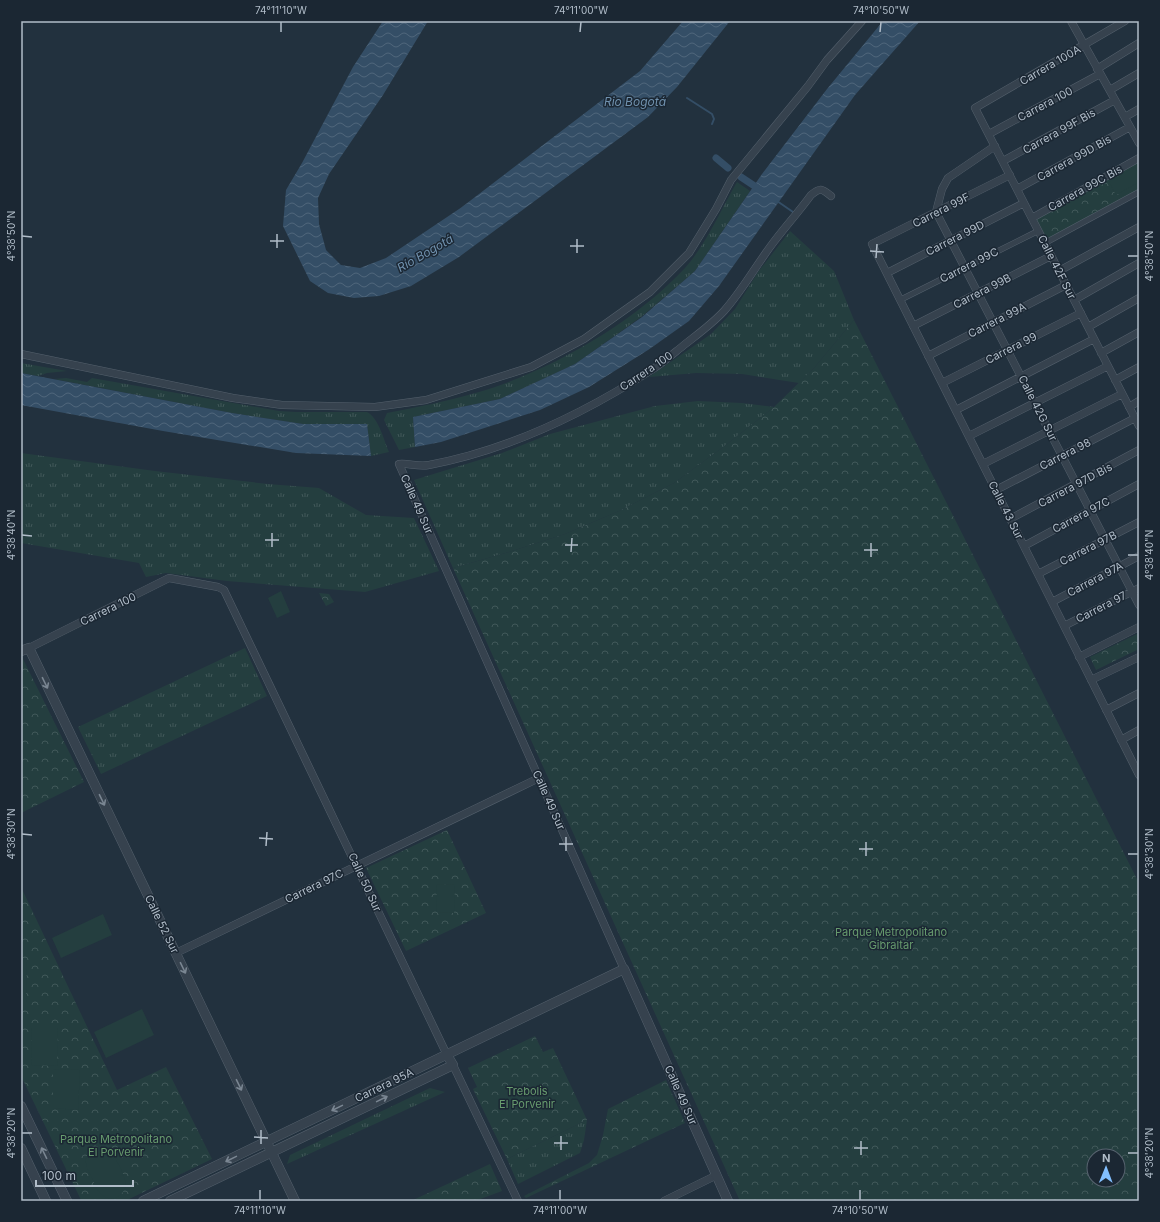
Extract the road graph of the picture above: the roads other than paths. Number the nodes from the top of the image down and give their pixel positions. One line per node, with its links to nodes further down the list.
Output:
1 (862, 21): 49 (street)
2 (1071, 21): 5 (street)
3 (1125, 21): 5 (street, Carrera 100A)
4 (1139, 43): 6 (street, Carrera 100)
5 (1084, 45): 6 (street); 10 (street, Carrera 100A)
6 (1099, 71): 8 (street); 14 (street, Carrera 100)
7 (1139, 73): 8 (street)
8 (1110, 90): 9 (street)
9 (1115, 100): 12 (street); 18 (street, Carrera 99F Bis)
10 (975, 108): 14 (street, Calle 42F Sur)
11 (1139, 109): 12 (street)
12 (1125, 117): 13 (street)
13 (1130, 127): 15 (street); 20 (street, Carrera 99D Bis)
14 (989, 134): 16 (street, Calle 42F Sur)
15 (1139, 143)
16 (995, 146): 18 (street, Calle 42F Sur); 24 (street)
17 (1139, 158): 25 (street, Carrera 99C Bis)
18 (1002, 161): 19 (street, Calle 42F Sur)
19 (1010, 175): 20 (street, Calle 42F Sur); 24 (street, Carrera 99F)
20 (1017, 189): 23 (street, Calle 42F Sur)
21 (1139, 192): 29 (street)
22 (831, 196): 67 (street, Carrera 100)
23 (1024, 202): 25 (street, Calle 42F Sur); 28 (street, Carrera 99D)
24 (936, 212): 28 (street, Calle 42G Sur); 30 (street, Carrera 99F)
25 (1032, 218): 27 (street, Calle 42F Sur)
26 (1139, 227): 34 (street)
27 (1038, 231): 29 (street, Calle 42F Sur); 33 (street, Carrera 99C)
28 (951, 240): 33 (street, Calle 42G Sur); 35 (street, Carrera 99D)
29 (1045, 243): 31 (street, Calle 42F Sur)
30 (872, 244): 35 (street, Calle 43 Sur)
31 (1052, 256): 34 (street, Calle 42F Sur); 37 (street, Carrera 99B)
32 (1139, 263): 40 (street)
33 (965, 267): 37 (street, Calle 42G Sur); 39 (street, Carrera 99C)
34 (1059, 271): 36 (street, Calle 42F Sur)
35 (887, 273): 39 (street, Calle 43 Sur)
36 (1066, 285): 40 (street, Calle 42F Sur); 42 (street, Carrera 99A)
37 (978, 293): 42 (street, Calle 42G Sur); 43 (street, Carrera 99B)
38 (1139, 298): 44 (street)
39 (900, 300): 43 (street, Calle 43 Sur)
40 (1074, 300): 41 (street, Calle 42F Sur)
41 (1081, 313): 44 (street, Calle 42F Sur); 47 (street, Carrera 99)
42 (994, 322): 47 (street, Calle 42G Sur); 50 (street, Carrera 99A)
43 (914, 326): 50 (street, Calle 43 Sur)
44 (1088, 327): 46 (street, Calle 42F Sur)
45 (1139, 332): 48 (street)
46 (1094, 339): 48 (street, Calle 42F Sur); 53 (street)
47 (1008, 350): 53 (street, Calle 42G Sur); 55 (street, Carrera 99)
48 (1101, 352): 51 (street, Calle 42F Sur)
49 (21, 354)
50 (928, 356): 55 (street, Calle 43 Sur)
51 (1108, 366): 54 (street, Calle 42F Sur); 58 (street)
52 (1139, 367): 54 (street)
53 (1021, 376): 58 (street, Calle 42G Sur); 60 (street)
54 (1115, 380): 56 (street, Calle 42F Sur)
55 (942, 383): 60 (street, Calle 43 Sur)
56 (1122, 394): 59 (street, Calle 42F Sur); 63 (street)
57 (1139, 401): 59 (street)
58 (1035, 402): 63 (street, Calle 42G Sur); 64 (street)
59 (1129, 407): 61 (street, Calle 42F Sur)
60 (956, 410): 64 (street, Calle 43 Sur)
61 (1135, 418): 62 (street, Calle 42F Sur); 66 (street, Carrera 98)
62 (1139, 426)
63 (1049, 430): 66 (street, Calle 42G Sur); 68 (street)
64 (969, 436): 68 (street, Calle 43 Sur)
65 (1139, 450): 69 (street, Carrera 97D Bis)
66 (1062, 456): 69 (street, Calle 42G Sur); 71 (street, Carrera 98)
67 (399, 464): 96 (street, Calle 49 Sur)
68 (983, 464): 71 (street, Calle 43 Sur)
69 (1077, 484): 72 (street, Calle 42G Sur); 73 (street, Carrera 97D Bis)
70 (1139, 484): 72 (street, Carrera 97C)
71 (996, 490): 73 (street, Calle 43 Sur)
72 (1090, 510): 75 (street, Calle 42G Sur); 76 (street, Carrera 97C)
73 (1010, 519): 76 (street, Calle 43 Sur)
74 (1139, 522): 75 (street, Carrera 97B)
75 (1105, 539): 78 (street, Calle 42G Sur); 79 (street, Carrera 97B)
76 (1024, 546): 79 (street, Calle 43 Sur)
77 (1139, 556): 78 (street, Carrera 97A)
78 (1119, 567): 81 (street, Calle 42G Sur); 82 (street, Carrera 97A)
79 (1038, 574): 82 (street, Calle 43 Sur)
80 (197, 583): 86 (street, Carrera 100); 97 (street, Calle 50 Sur)
81 (1136, 590): 83 (street, Calle 42G Sur); 84 (street, Carrera 97)
82 (1052, 602): 84 (street, Calle 43 Sur)
83 (1139, 605)
84 (1064, 626): 87 (street, Calle 43 Sur)
85 (1139, 628): 87 (street)
86 (25, 650): 98 (street, Calle 52 Sur, one-way to 98)
87 (1079, 657): 89 (street, Calle 43 Sur)
88 (1139, 657): 89 (street)
89 (1092, 680): 91 (street, Calle 43 Sur)
90 (1139, 693): 91 (street)
91 (1106, 710): 93 (street, Calle 43 Sur)
92 (1139, 730): 93 (street)
93 (1121, 740): 94 (street, Calle 43 Sur)
94 (1137, 765): 95 (street, Calle 43 Sur)
95 (1139, 775)
96 (539, 778): 97 (street, Carrera 97C); 99 (street, Calle 49 Sur)
97 (357, 865): 98 (street, Carrera 97C); 100 (street, Calle 50 Sur)
98 (176, 953): 103 (street, Calle 52 Sur, one-way to 103)
99 (624, 969): 100 (street, Carrera 95A); 106 (street, Calle 49 Sur)
100 (447, 1054): 101 (street, Calle 50 Sur); 103 (street, Carrera 95A, one-way to 103)
101 (453, 1065): 105 (street, Carrera 95A, one-way to 101); 112 (street, Calle 50 Sur)
102 (21, 1106): 108 (street, one-way to 102)
103 (266, 1142): 105 (street, Calle 52 Sur); 109 (street, Carrera 95A, one-way to 109)
104 (21, 1148): 107 (street)
105 (271, 1152): 110 (street, Carrera 95A); 111 (street, Calle 52 Sur)
106 (717, 1175): 113 (street); 114 (street, Calle 49 Sur)
107 (46, 1201)
108 (67, 1201)
109 (144, 1201)
110 (170, 1201)
111 (295, 1201)
112 (518, 1201)
113 (664, 1201)
114 (728, 1201)

